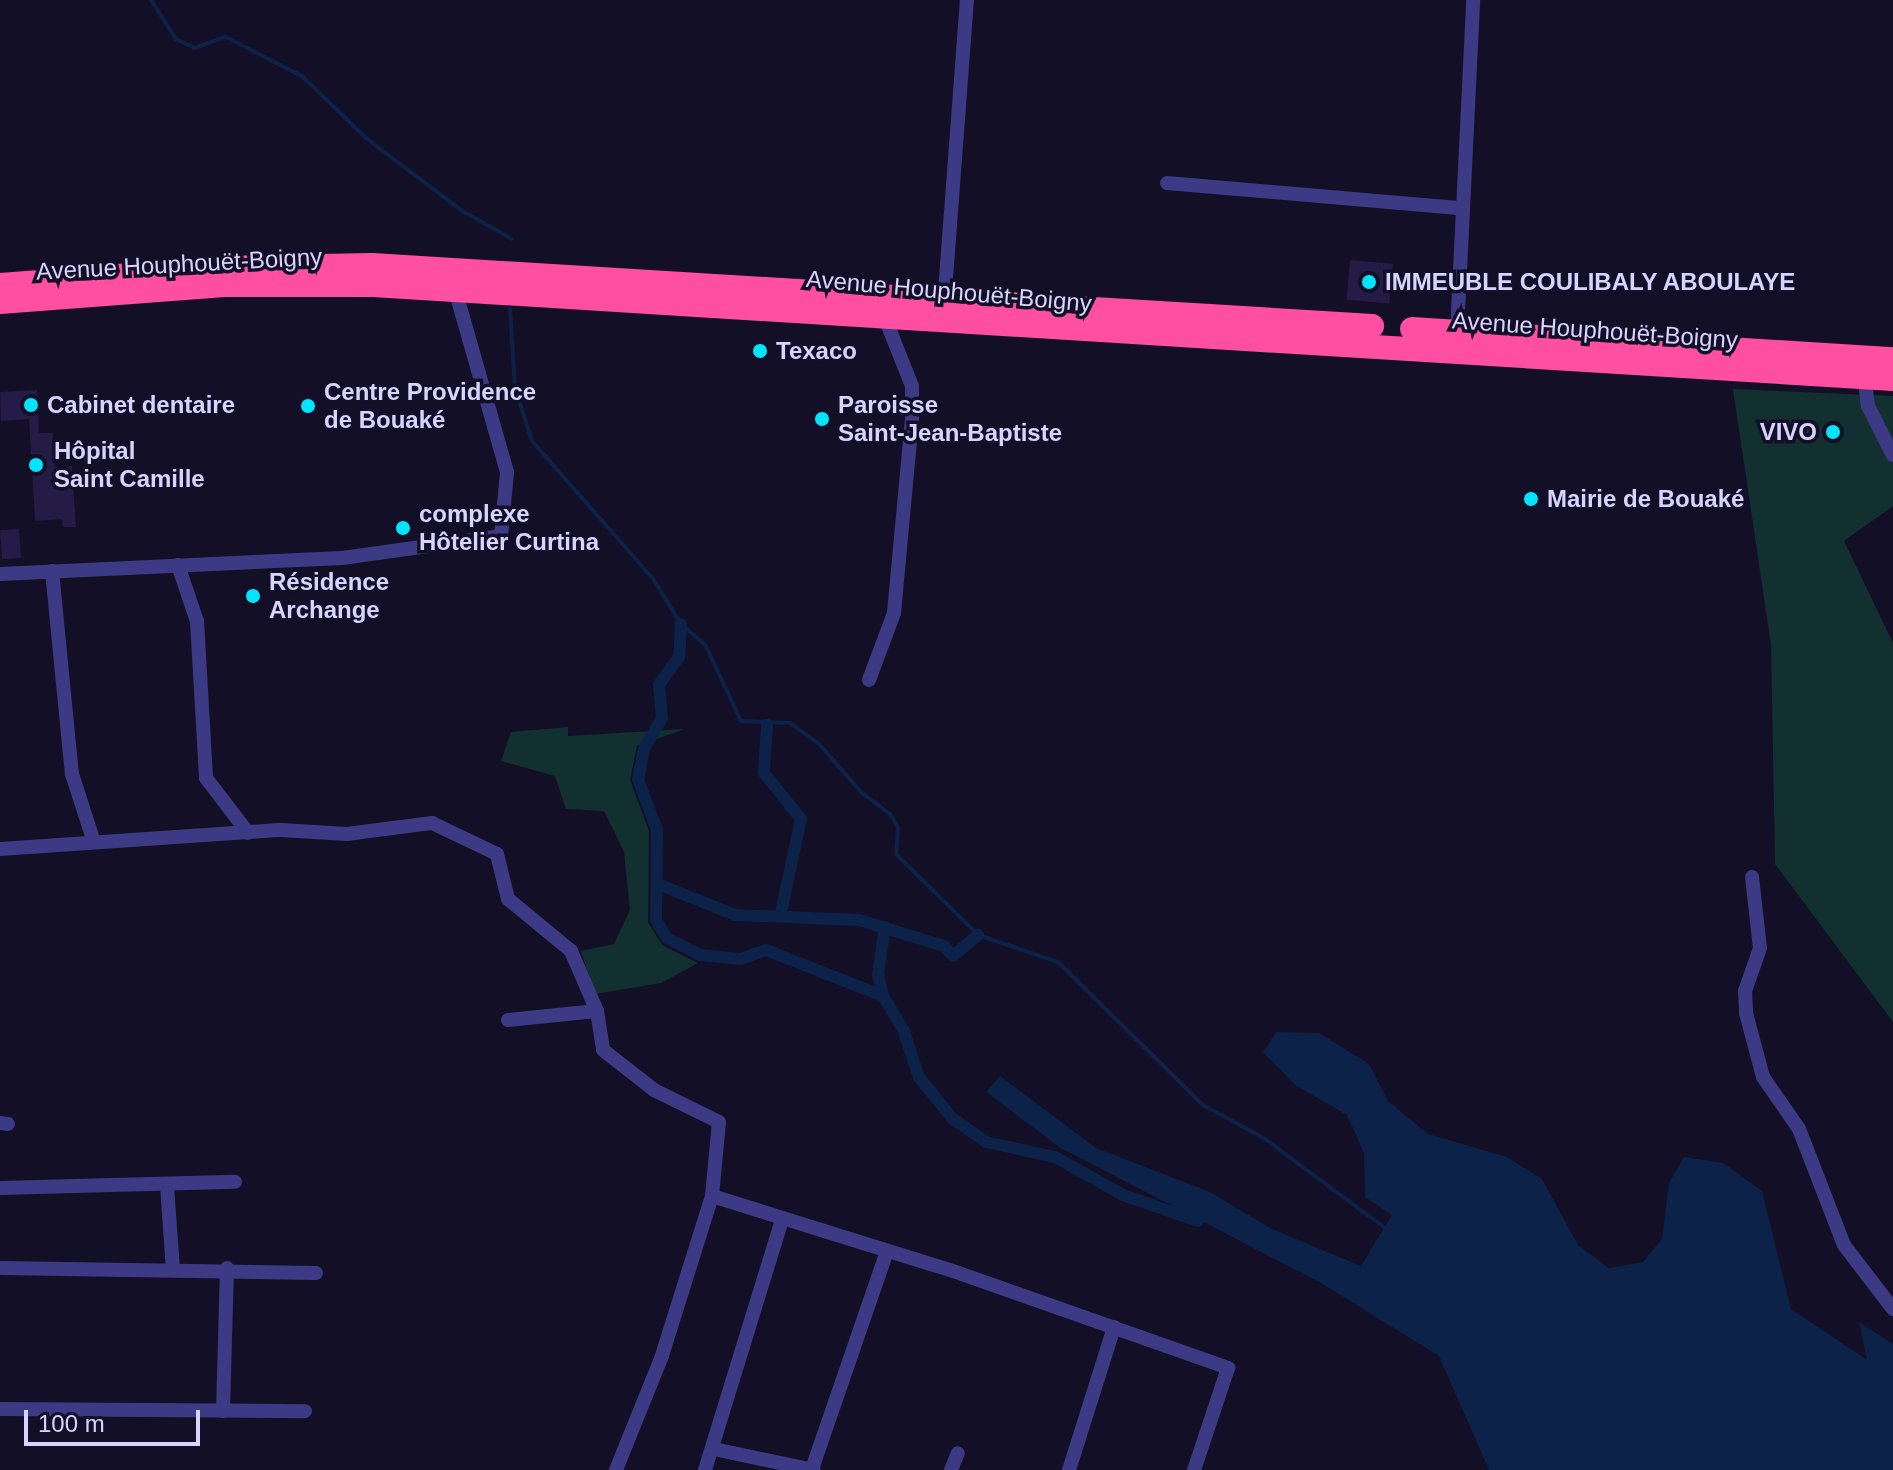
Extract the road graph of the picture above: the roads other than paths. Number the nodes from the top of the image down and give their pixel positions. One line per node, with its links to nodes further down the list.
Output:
1 (967, 0): 8 (street)
2 (1473, 0): 4 (street)
3 (1167, 183): 4 (street)
4 (1461, 208): 10 (street)
5 (0, 285): 8 (highway, Avenue Houphouët-Boigny)
6 (455, 289): 7 (highway, Avenue Houphouët-Boigny); 9 (highway, Avenue Houphouët-Boigny); 15 (street)
7 (0, 302)
8 (943, 307): 9 (highway, Avenue Houphouët-Boigny); 10 (highway, Avenue Houphouët-Boigny); 12 (highway, Avenue Houphouët-Boigny)
9 (883, 313): 18 (street)
10 (1457, 332): 12 (highway, Avenue Houphouët-Boigny)
11 (1893, 359): 12 (highway, Avenue Houphouët-Boigny)
12 (1864, 367): 13 (highway, Avenue Houphouët-Boigny); 14 (street)
13 (1893, 379)
14 (1893, 455)
15 (178, 565): 16 (street); 19 (street)
16 (52, 571): 17 (street); 20 (street)
17 (0, 574)
18 (869, 680)
19 (248, 833): 20 (street); 23 (street)
20 (94, 842): 21 (street)
21 (0, 849)
22 (1752, 877): 35 (street)
23 (597, 1011): 24 (street); 28 (street)
24 (508, 1020)
25 (235, 1182): 26 (street)
26 (167, 1186): 27 (street); 33 (street)
27 (0, 1188)
28 (712, 1196): 29 (street); 42 (street)
29 (782, 1220): 30 (street); 40 (street)
30 (886, 1254): 36 (street); 44 (street)
31 (0, 1268): 33 (street)
32 (227, 1268): 33 (street); 34 (street); 38 (street)
33 (173, 1270)
34 (316, 1273)
35 (1893, 1309)
36 (1114, 1327): 46 (street); 47 (street)
37 (0, 1409): 38 (street)
38 (223, 1411): 39 (street)
39 (305, 1411)
40 (714, 1449): 43 (street); 44 (street)
41 (958, 1453): 45 (street)
42 (616, 1470)
43 (705, 1470)
44 (813, 1470)
45 (951, 1470)
46 (1069, 1470)
47 (1194, 1470)

